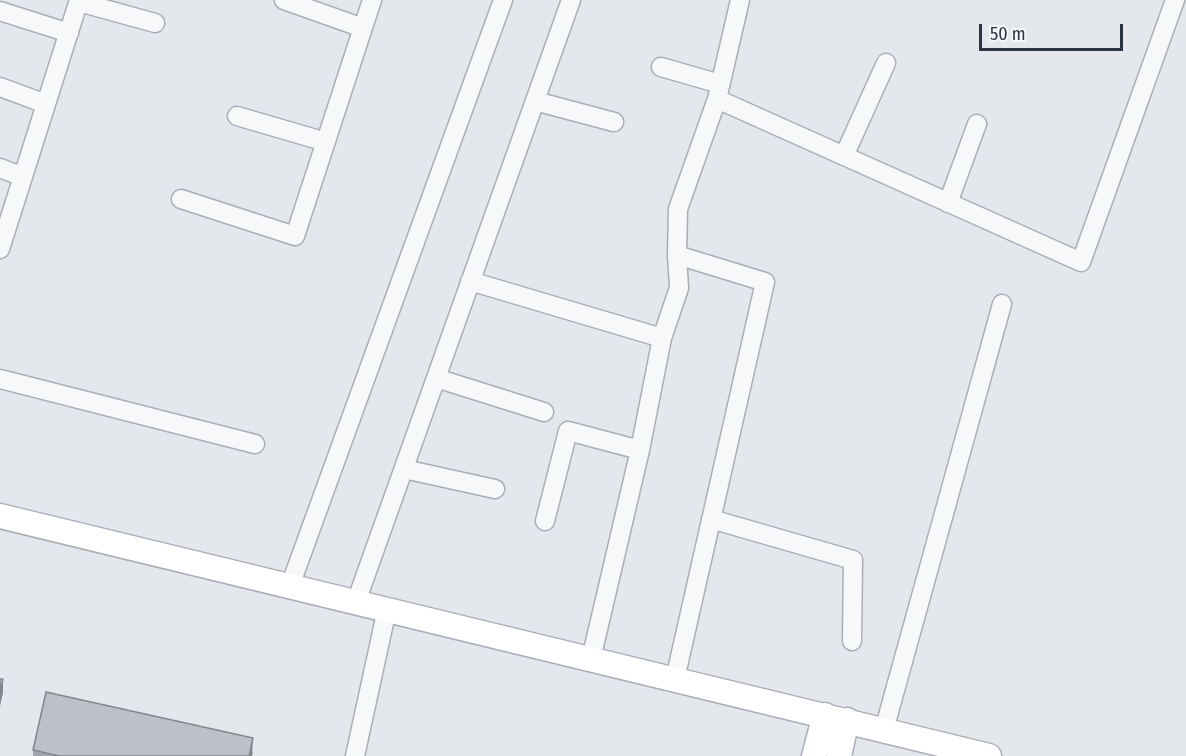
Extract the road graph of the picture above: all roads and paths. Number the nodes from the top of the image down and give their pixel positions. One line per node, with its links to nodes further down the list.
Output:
1 (284, 0): 10 (street)
2 (372, 0): 10 (street)
3 (503, 0): 42 (street)
4 (571, 0): 16 (street)
5 (740, 0): 15 (street)
6 (1175, 0): 26 (street)
7 (79, 1): 9 (street); 11 (street)
8 (0, 11): 11 (street)
9 (155, 23)
10 (363, 27): 21 (street)
11 (69, 33): 17 (street)
12 (886, 63): 22 (street)
13 (661, 67): 15 (street)
14 (0, 87): 17 (street)
15 (718, 92): 22 (street); 28 (street)
16 (535, 101): 19 (street); 29 (street)
17 (46, 105): 24 (street)
18 (237, 116): 21 (street)
19 (614, 122)
20 (977, 124): 26 (street)
21 (326, 142): 25 (street)
22 (844, 156): 26 (street)
23 (0, 168): 24 (street)
24 (23, 177): 27 (street)
25 (181, 200)
26 (948, 203)
27 (0, 247)
28 (677, 255): 31 (street); 40 (street)
29 (470, 281): 31 (street); 32 (street)
30 (1002, 304): 49 (street)
31 (662, 339): 36 (street)
32 (436, 378): 34 (street); 37 (street)
33 (0, 380): 35 (street)
34 (544, 412)
35 (255, 444)
36 (640, 450): 41 (street); 46 (street)
37 (404, 469): 38 (street); 43 (street)
38 (495, 489)
39 (0, 516): 42 (street)
40 (711, 519): 45 (street); 47 (street)
41 (545, 521)
42 (290, 586): 43 (street)
43 (356, 602): 44 (street)
44 (387, 609): 46 (street); 50 (street)
45 (852, 641)
46 (591, 658): 47 (street)
47 (675, 679): 48 (street)
48 (836, 718): 49 (street); 51 (street); 52 (street)
49 (884, 730): 53 (street)
50 (354, 756)
51 (814, 756)
52 (839, 756)
53 (989, 756)

